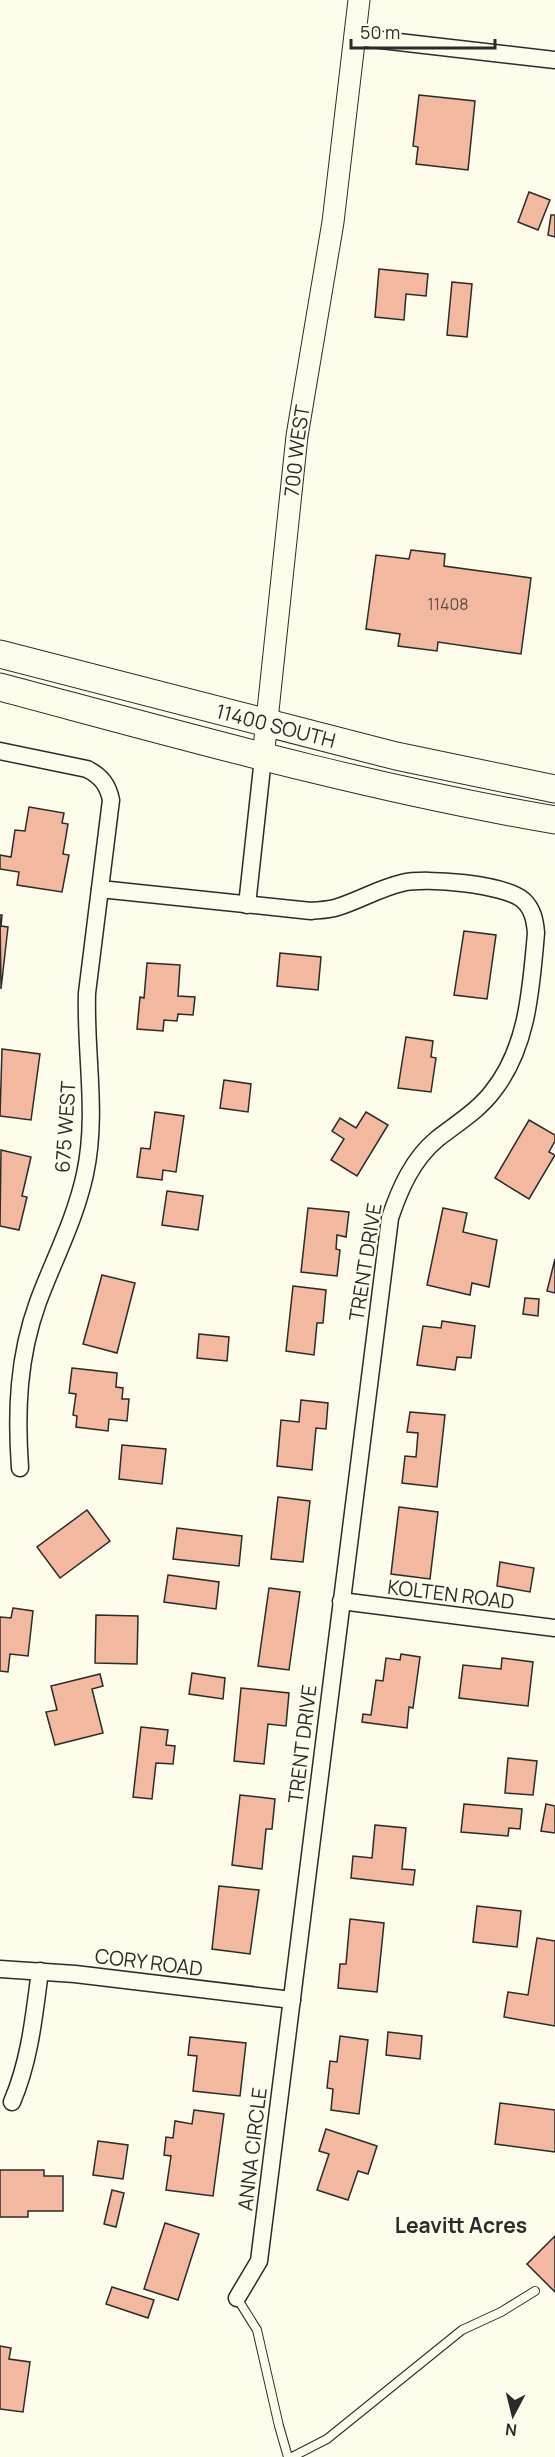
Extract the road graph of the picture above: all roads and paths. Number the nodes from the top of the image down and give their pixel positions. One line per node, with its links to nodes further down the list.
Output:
1 (359, 0): 2 (street, 700 WEST)
2 (355, 37): 3 (street); 6 (street, 700 WEST)
3 (555, 60)
4 (0, 654): 6 (main road, 11400 SOUTH)
5 (0, 687): 8 (main road, 11400 SOUTH)
6 (267, 722): 8 (street, 700 WEST); 9 (main road, 11400 SOUTH)
7 (0, 751): 11 (street, 675 WEST)
8 (263, 758): 10 (main road, 11400 SOUTH); 12 (street, 700 WEST)
9 (555, 789)
10 (555, 820)
11 (100, 889): 12 (street, TRENT DRIVE); 13 (street, 675 WEST)
12 (247, 905): 14 (street, TRENT DRIVE)
13 (20, 1468)
14 (341, 1601): 15 (street, KOLTEN ROAD); 18 (street, TRENT DRIVE)
15 (555, 1628)
16 (0, 1968): 17 (street, CORY ROAD)
17 (40, 1971): 18 (street, CORY ROAD); 19 (street)
18 (292, 2000): 21 (street, ANNA CIRCLE)
19 (12, 2102)
20 (534, 2290): 22 (lane)
21 (237, 2298): 22 (lane)
22 (290, 2457)

